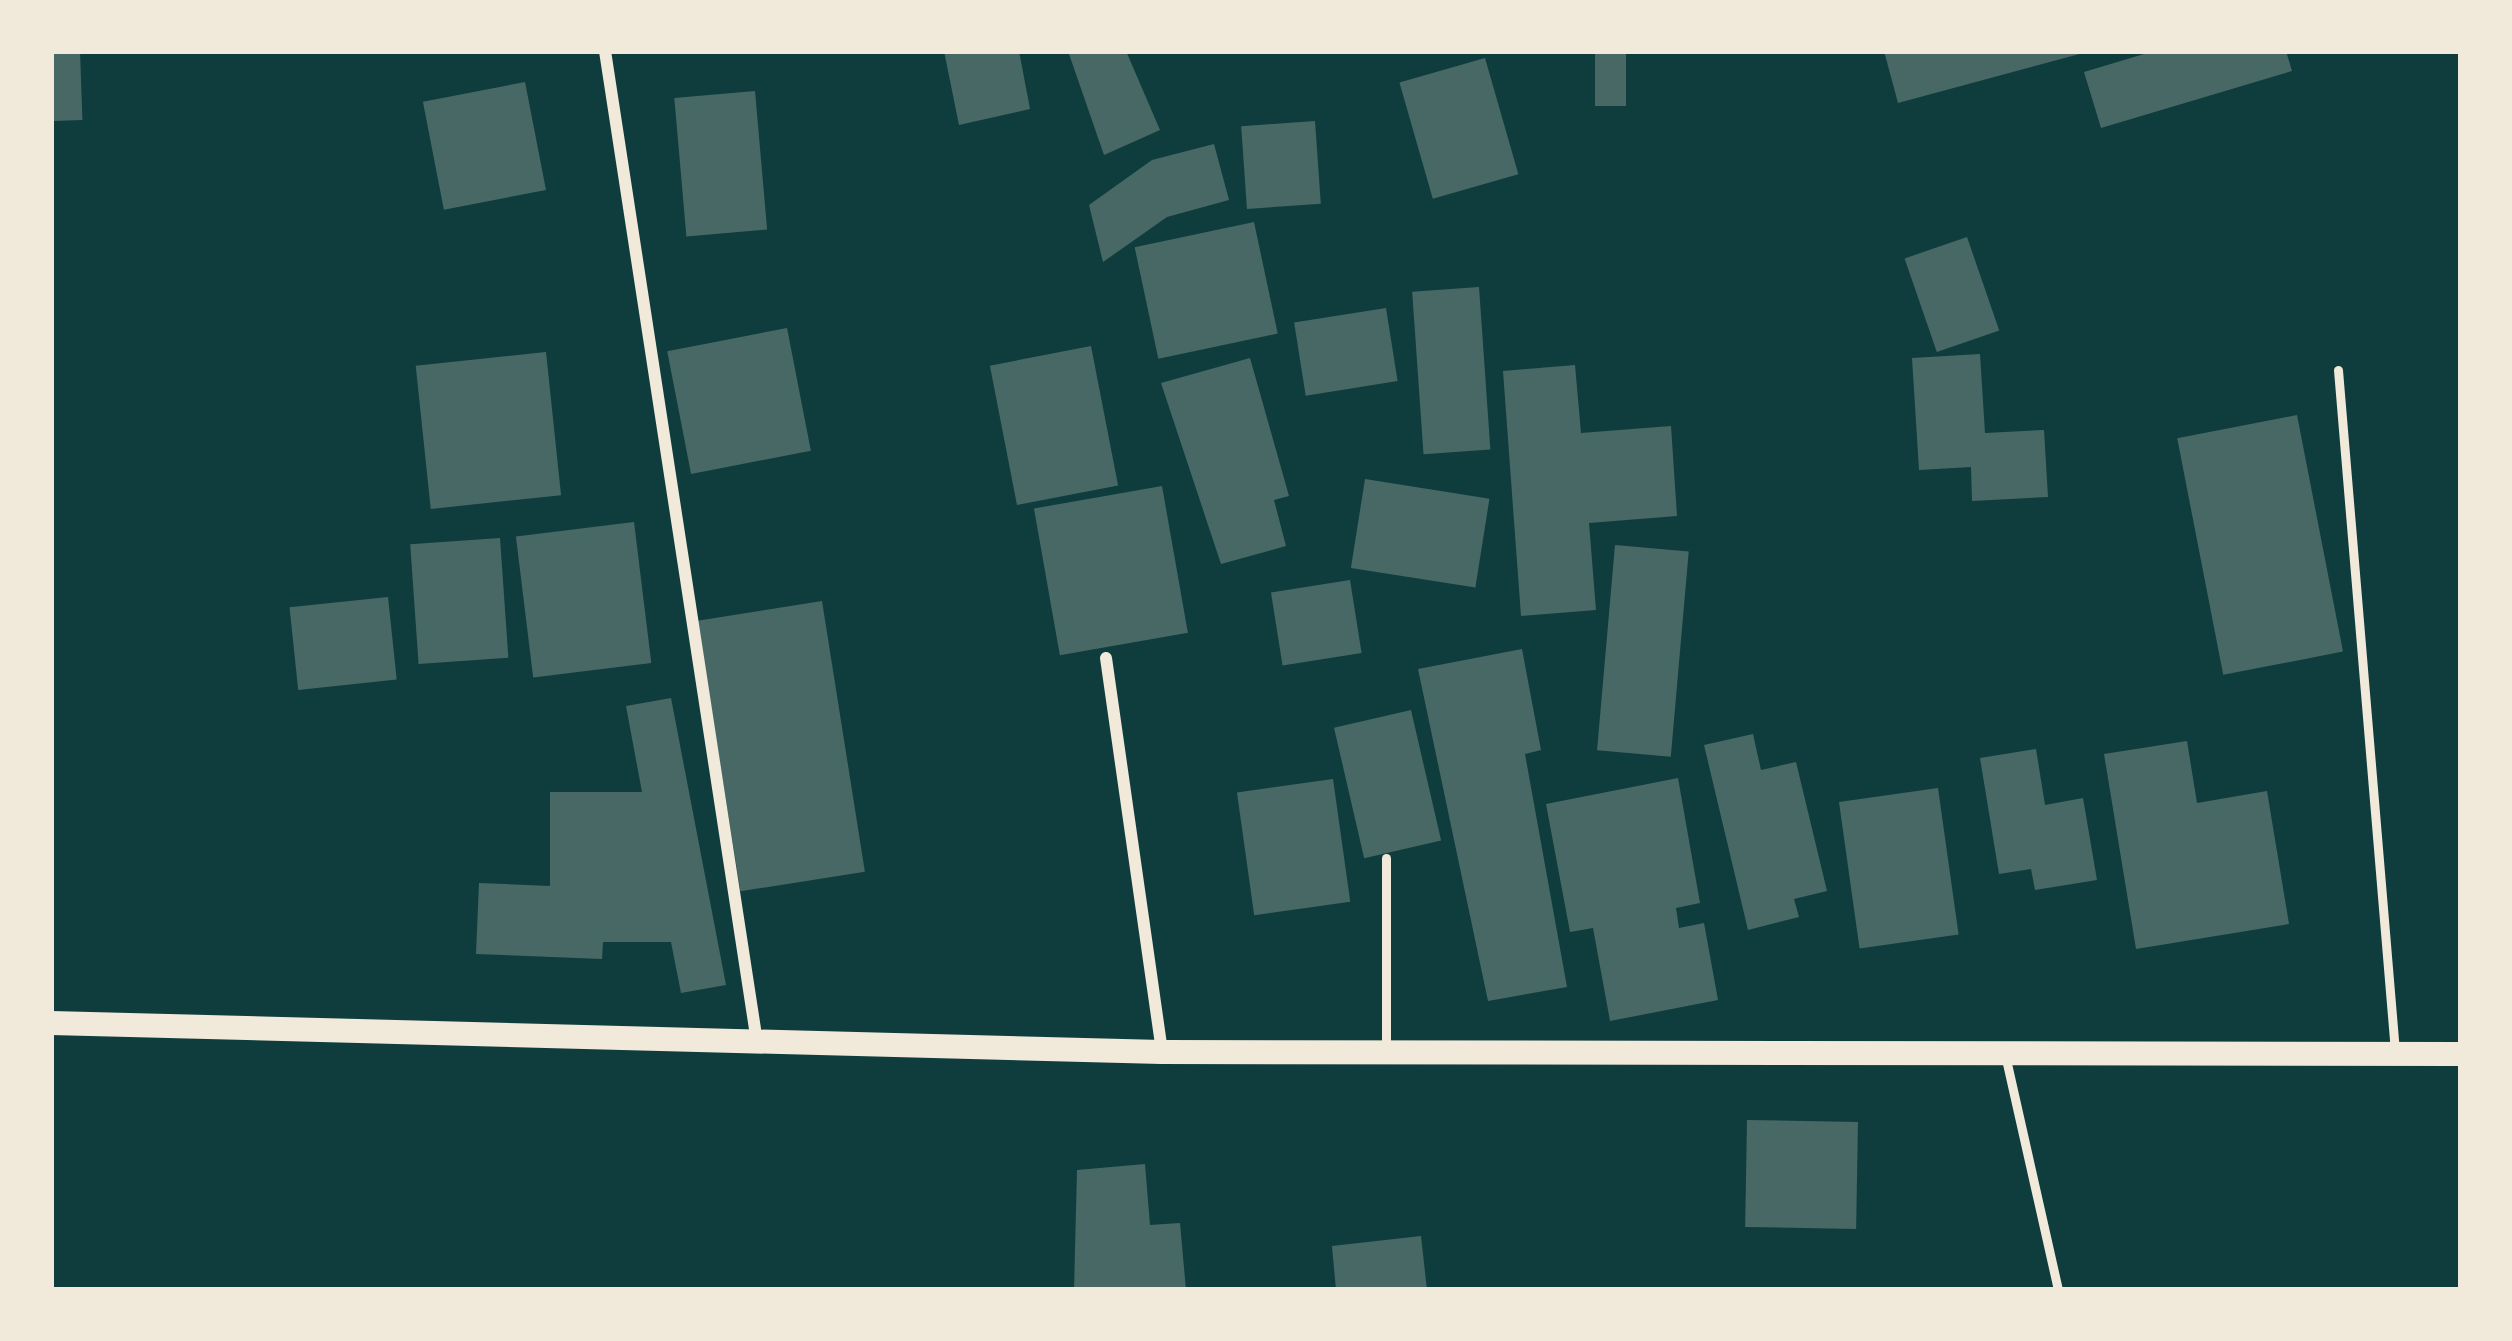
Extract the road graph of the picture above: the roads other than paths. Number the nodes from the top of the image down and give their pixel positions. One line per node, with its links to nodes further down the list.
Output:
1 (605, 51): 6 (street)
2 (2338, 370): 9 (lane)
3 (1106, 658): 8 (street)
4 (1386, 858): 7 (lane)
5 (51, 1023): 6 (main road)
6 (756, 1036): 8 (main road)
7 (1386, 1051): 8 (main road); 11 (main road)
8 (1162, 1052)
9 (2395, 1054): 10 (main road); 11 (main road)
10 (2461, 1054)
11 (2006, 1059): 12 (lane)
12 (2058, 1290)

